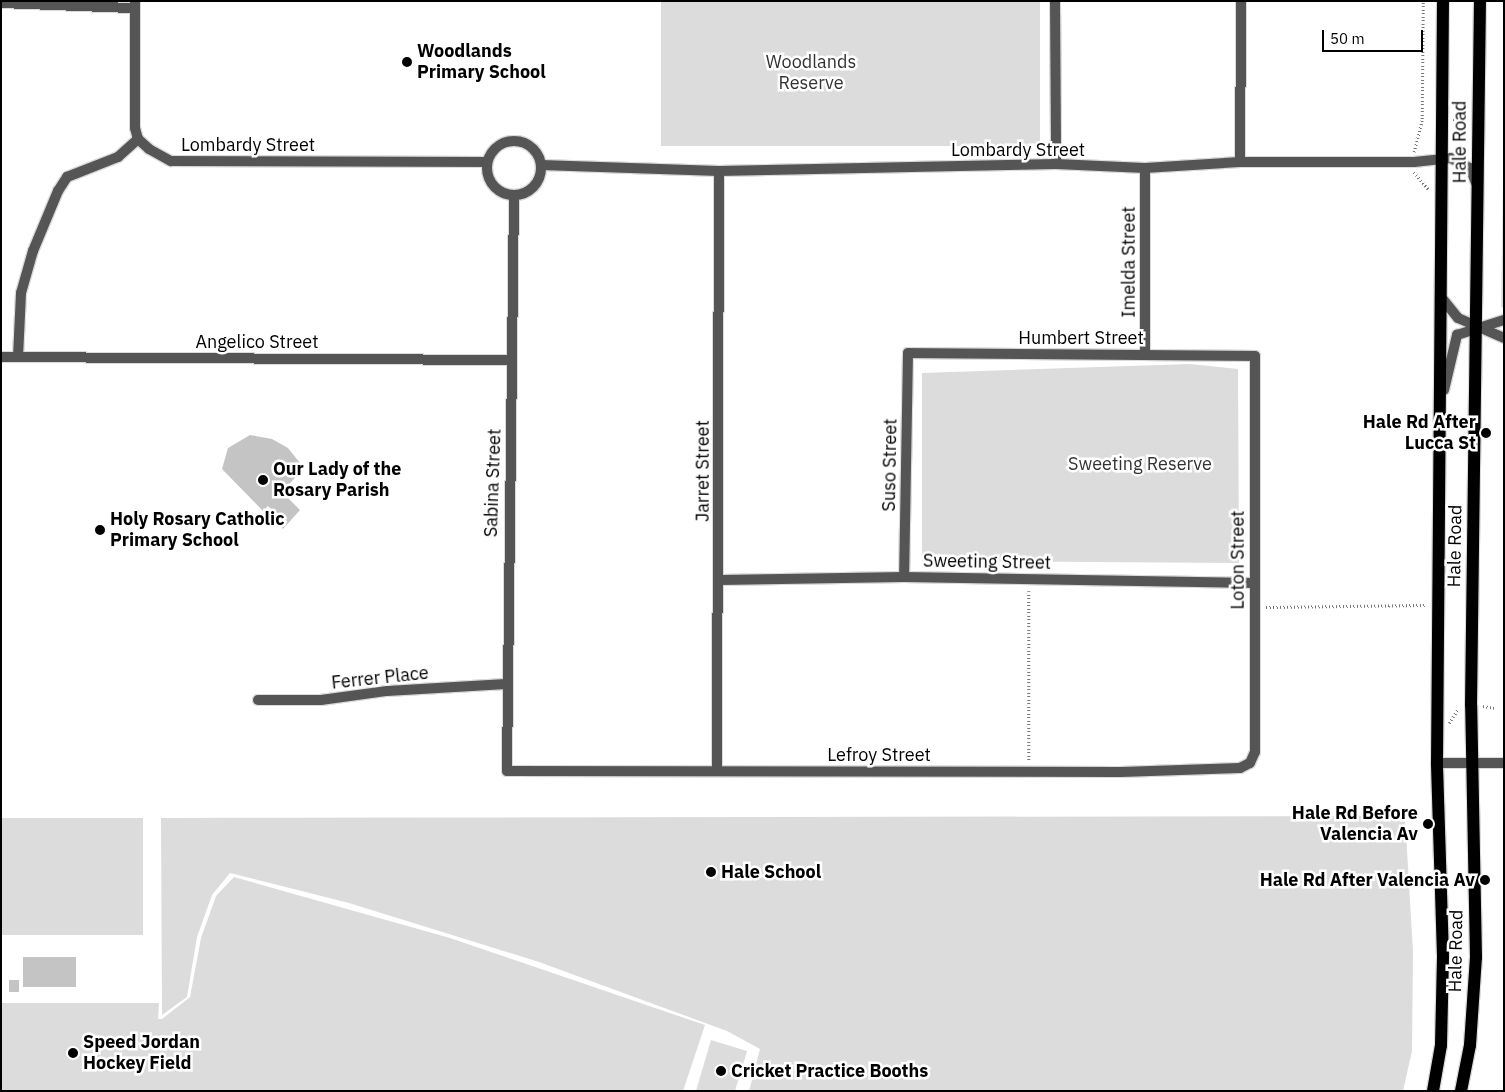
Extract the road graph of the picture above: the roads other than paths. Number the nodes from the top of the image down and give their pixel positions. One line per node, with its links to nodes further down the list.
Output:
1 (1055, 1): 11 (street)
2 (1241, 1): 10 (street)
3 (1443, 1): 8 (main road, Hale Road)
4 (1480, 1): 15 (main road, Hale Road)
5 (1, 4): 6 (street)
6 (134, 5): 7 (street)
7 (138, 139): 9 (street, Lombardy Street); 25 (street)
8 (1442, 159): 10 (street, Lombardy Street); 15 (street, Lombardy Street); 17 (main road, Hale Road)
9 (487, 162): 12 (street); 16 (street)
10 (1240, 162): 13 (street, Lombardy Street)
11 (1056, 164): 13 (street, Lombardy Street); 14 (street, Lombardy Street)
12 (541, 165): 14 (street, Lombardy Street); 16 (street)
13 (1145, 168): 22 (street, Imelda Street)
14 (719, 171): 29 (street, Jarret Street)
15 (1478, 187): 19 (main road, Hale Road)
16 (514, 196): 26 (street, Sabina Street)
17 (1441, 297): 19 (street); 27 (main road, Hale Road)
18 (1504, 320): 19 (street)
19 (1475, 328): 20 (street); 27 (street); 35 (main road, Hale Road)
20 (1504, 338)
21 (908, 353): 22 (street, Humbert Street); 28 (street, Suso Street)
22 (1145, 355): 23 (street, Humbert Street)
23 (1254, 356): 30 (street, Loton Street)
24 (1, 357): 25 (street, Angelico Street)
25 (18, 357): 26 (street, Angelico Street)
26 (512, 360): 31 (street, Sabina Street)
27 (1441, 406): 34 (main road, Hale Road)
28 (904, 577): 29 (street, Sweeting Street); 30 (street, Sweeting Street)
29 (720, 580): 37 (street, Jarret Street)
30 (1254, 582): 33 (street, Loton Street)
31 (506, 684): 32 (street, Ferrer Place); 38 (street, Sabina Street)
32 (258, 700)
33 (1250, 763): 37 (street, Lefroy Street)
34 (1437, 763): 35 (street); 39 (main road, Hale Road)
35 (1470, 763): 36 (street); 40 (main road, Hale Road)
36 (1504, 763)
37 (717, 770): 38 (street, Lefroy Street)
38 (506, 771)
39 (1433, 1091)
40 (1461, 1091)

